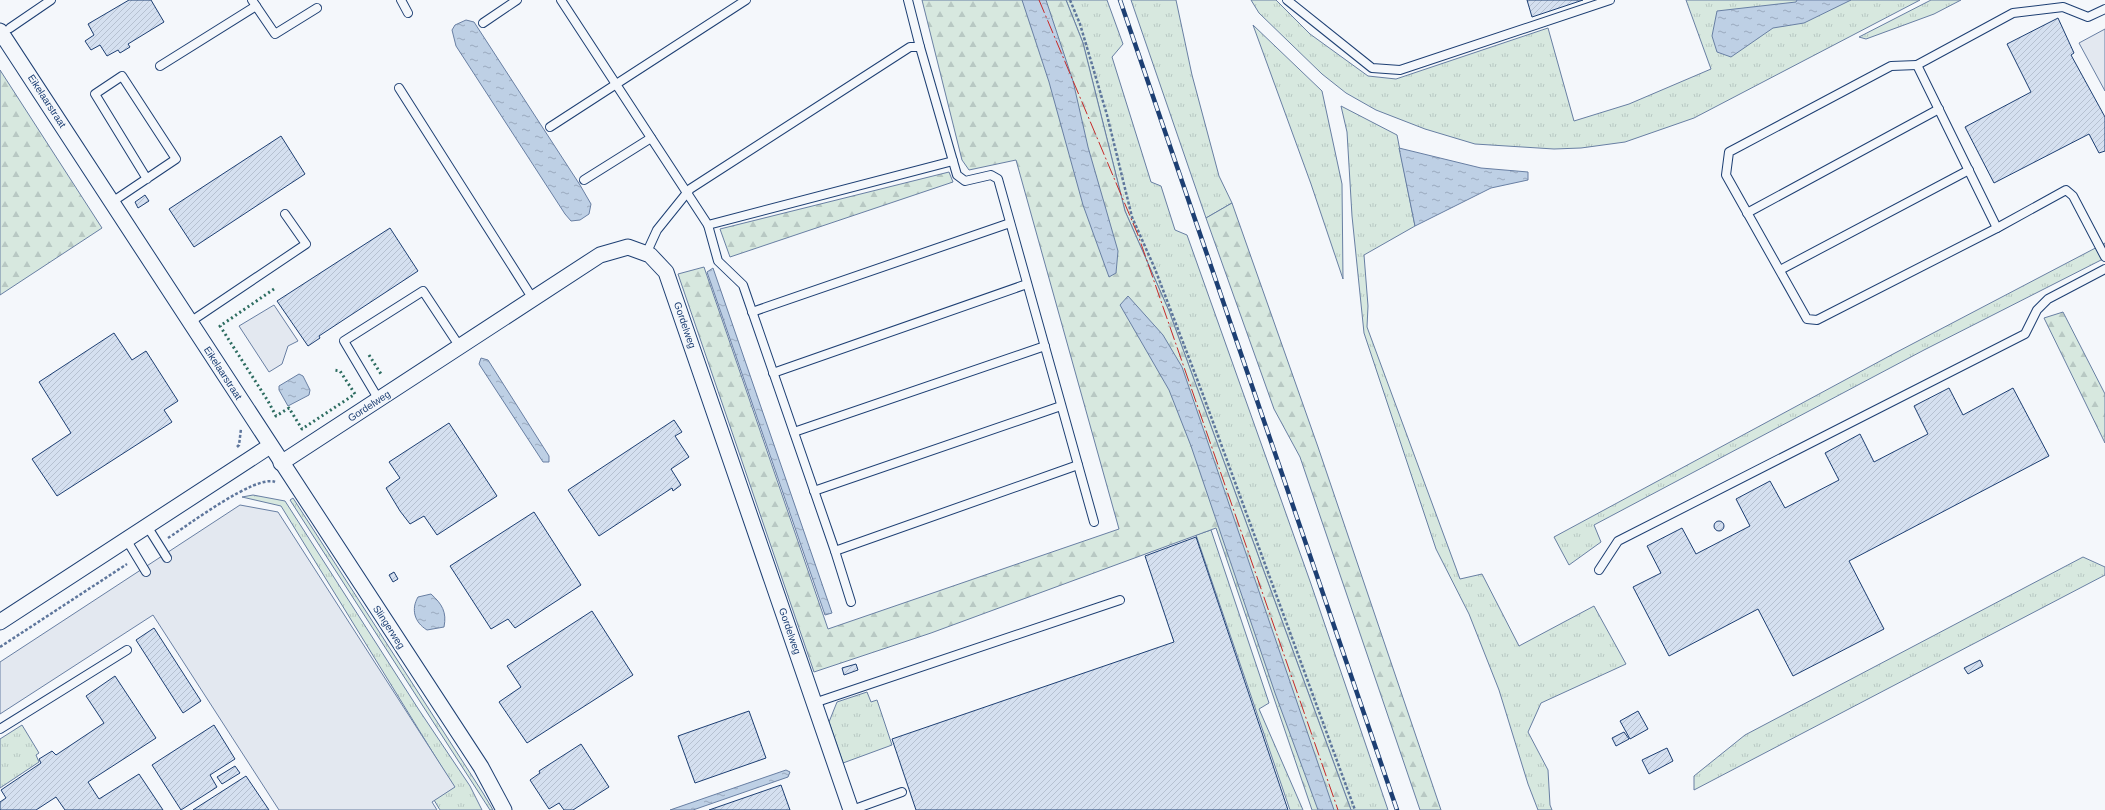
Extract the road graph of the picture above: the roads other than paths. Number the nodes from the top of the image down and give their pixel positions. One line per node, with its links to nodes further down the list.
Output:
1 (51, 0): 14 (lane)
2 (401, 0): 12 (lane)
3 (517, 0): 13 (lane)
4 (562, 0): 18 (lane)
5 (746, 0): 18 (lane)
6 (908, 0): 15 (lane)
7 (1287, 0): 8 (lane)
8 (1610, 0)
9 (254, 3): 10 (lane); 17 (lane)
10 (317, 8)
11 (2105, 9): 16 (lane)
12 (408, 13)
13 (483, 23)
14 (5, 30): 28 (street, Eikelaarstraat)
15 (920, 47): 23 (lane); 27 (lane)
16 (1917, 65): 20 (lane); 29 (lane)
17 (160, 66)
18 (616, 84): 21 (lane); 22 (lane)
19 (399, 88): 39 (lane)
20 (1939, 110): 24 (lane); 29 (lane)
21 (550, 127)
22 (651, 138): 26 (lane); 27 (lane)
23 (953, 161): 31 (lane); 32 (lane)
24 (1969, 170): 33 (lane); 37 (lane)
25 (147, 179): 25 (lane); 28 (lane)
26 (584, 180)
27 (687, 193): 32 (lane); 34 (lane)
28 (112, 202): 41 (street, Eikelaarstraat)
29 (1747, 213): 37 (lane)
30 (285, 214): 41 (lane)
31 (1010, 223): 38 (lane); 40 (lane)
32 (708, 225): 40 (lane)
33 (1997, 228): 35 (lane); 37 (lane)
34 (646, 254): 39 (street, Gordelweg); 63 (street, Gordelweg)
35 (2105, 257)
36 (2105, 269): 57 (lane)
37 (1780, 270)
38 (1027, 284): 43 (lane); 44 (lane)
39 (533, 299): 42 (street, Gordelweg)
40 (752, 312): 44 (lane)
41 (190, 322): 48 (street, Eikelaarstraat)
42 (460, 346): 45 (street, Gordelweg); 45 (lane)
43 (1045, 346): 46 (lane); 47 (lane)
44 (773, 373): 47 (lane)
45 (379, 400): 49 (street, Gordelweg)
46 (1062, 406): 50 (lane); 51 (lane)
47 (794, 432): 51 (lane)
48 (270, 446): 49 (street, Slingerweg); 53 (street)
49 (281, 463): 66 (street, Slingerweg)
50 (1078, 465): 52 (lane); 55 (lane)
51 (814, 492): 55 (lane)
52 (1094, 522)
53 (147, 526): 54 (street); 56 (lane)
54 (126, 539): 58 (lane); 61 (street)
55 (835, 551): 60 (lane)
56 (167, 558)
57 (1599, 570)
58 (146, 572)
59 (1120, 600): 63 (lane)
60 (851, 602)
61 (0, 622)
62 (127, 650): 64 (lane)
63 (814, 703): 67 (street, Gordelweg)
64 (0, 729)
65 (902, 792): 67 (lane)
66 (504, 810)
67 (852, 810)

